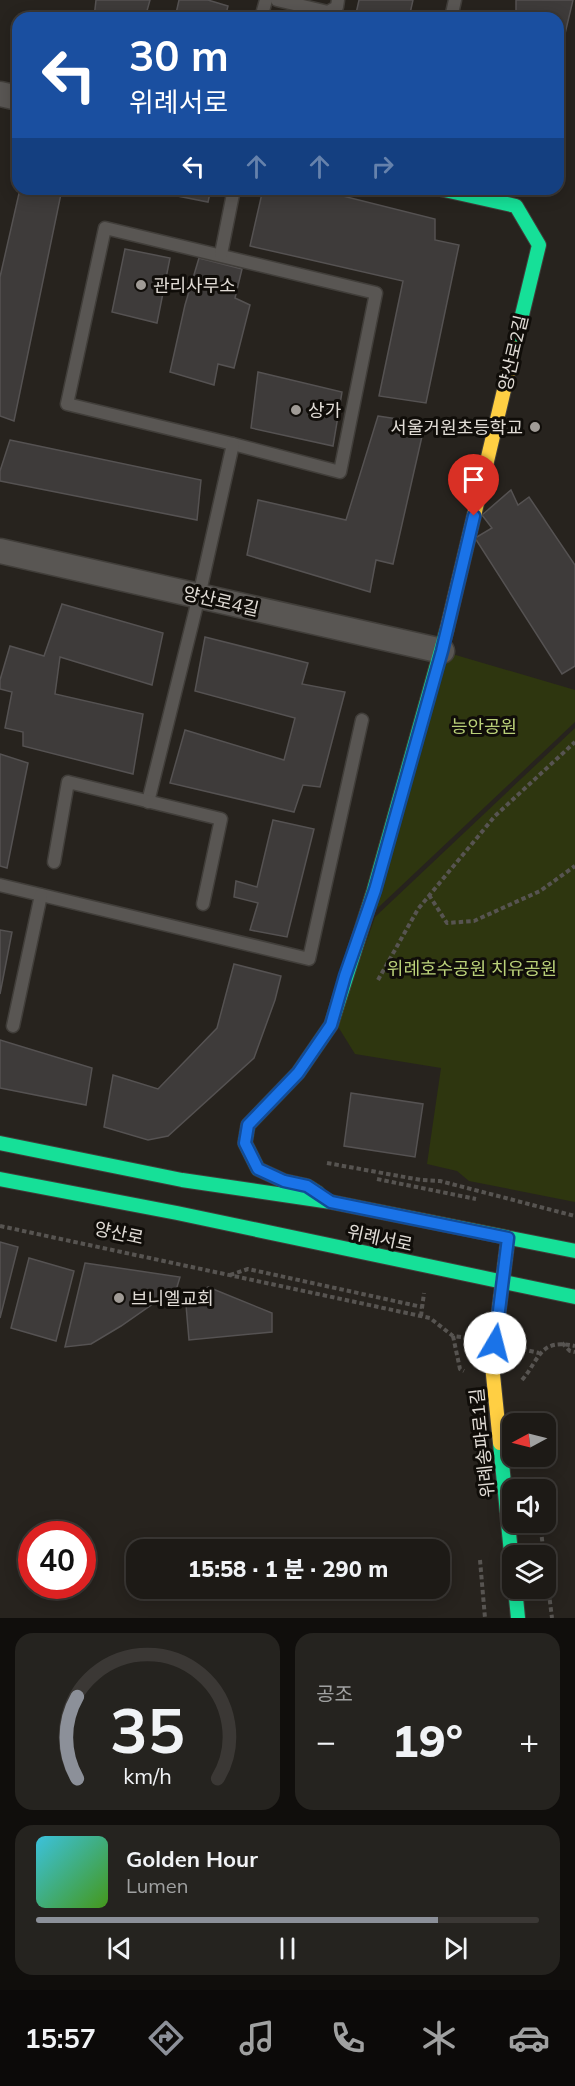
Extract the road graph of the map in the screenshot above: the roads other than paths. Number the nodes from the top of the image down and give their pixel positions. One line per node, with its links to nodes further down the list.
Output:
1 (277, 0): 2 (lane)
2 (338, 0)
3 (233, 195): 5 (lane)
4 (467, 195): 9 (street, 양산로2길)
5 (221, 254): 6 (lane); 6 (lane)
6 (234, 444): 8 (lane)
7 (0, 550): 8 (street, 양산로4길)
8 (199, 596): 9 (street, 양산로4길); 11 (lane)
9 (442, 651): 19 (street, 양산로2길)
10 (362, 720): 14 (lane)
11 (148, 802): 12 (lane); 15 (lane)
12 (54, 862)
13 (0, 885): 14 (lane)
14 (41, 895): 16 (lane)
15 (204, 904)
16 (14, 1026)
17 (0, 1143): 19 (street, 위례서로)
18 (0, 1179): 20 (street, 양산로)
19 (331, 1202): 21 (street, 위례서로)
20 (177, 1213): 23 (street, 위례서로)
21 (508, 1238): 22 (street, 위례서로); 23 (street, 위례송파로1길)
22 (575, 1251)
23 (503, 1282): 24 (street, 위례서로); 25 (street, 위례송파로1길)
24 (575, 1297)
25 (510, 1545)
26 (515, 1599): 27 (street)
27 (518, 1618)

